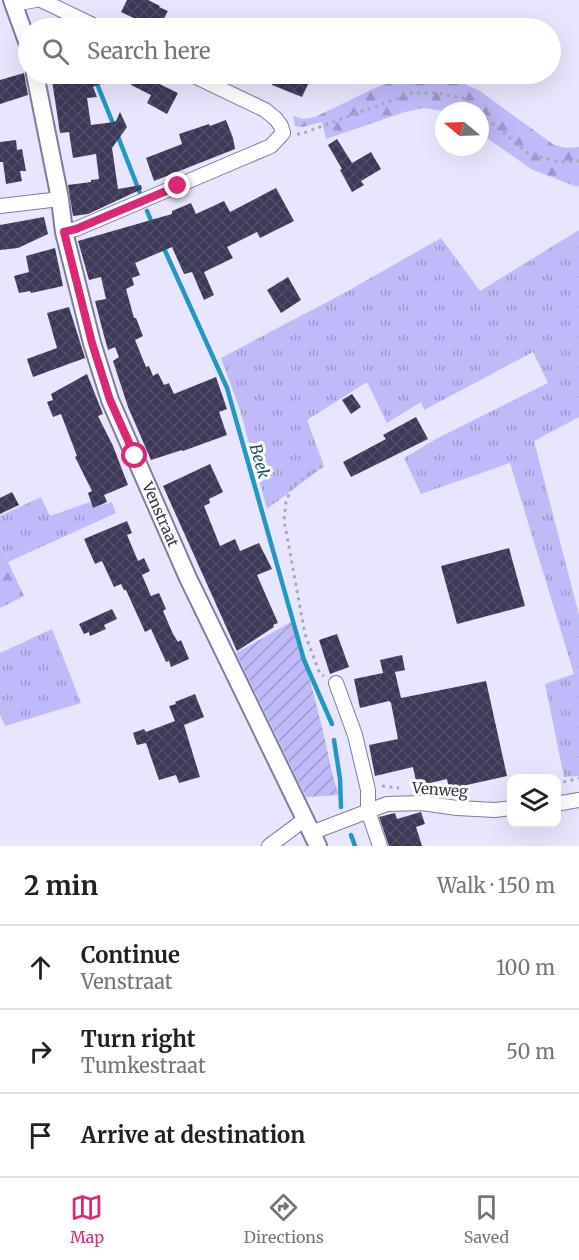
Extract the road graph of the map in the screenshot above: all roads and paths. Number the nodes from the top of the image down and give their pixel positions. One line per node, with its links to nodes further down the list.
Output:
1 (36, 0): 3 (street)
2 (41, 0): 5 (street)
3 (13, 2): 4 (street)
4 (19, 18)
5 (78, 18)
6 (37, 84): 12 (street, Venstraat)
7 (211, 84): 10 (street)
8 (468, 102): 10 (path)
9 (489, 120): 11 (path)
10 (283, 134): 14 (street)
11 (579, 161)
12 (60, 199): 13 (street); 14 (street, Venstraat)
13 (0, 206)
14 (64, 232): 23 (street, Venstraat)
15 (322, 466): 16 (path)
16 (336, 683): 22 (street)
17 (579, 778): 18 (path)
18 (561, 783)
19 (579, 800): 20 (street)
20 (561, 803)
21 (507, 809): 22 (street, Venweg)
22 (368, 811): 23 (street, Venweg); 25 (street)
23 (311, 833): 24 (street, Venweg)
24 (270, 846)
25 (380, 846)

